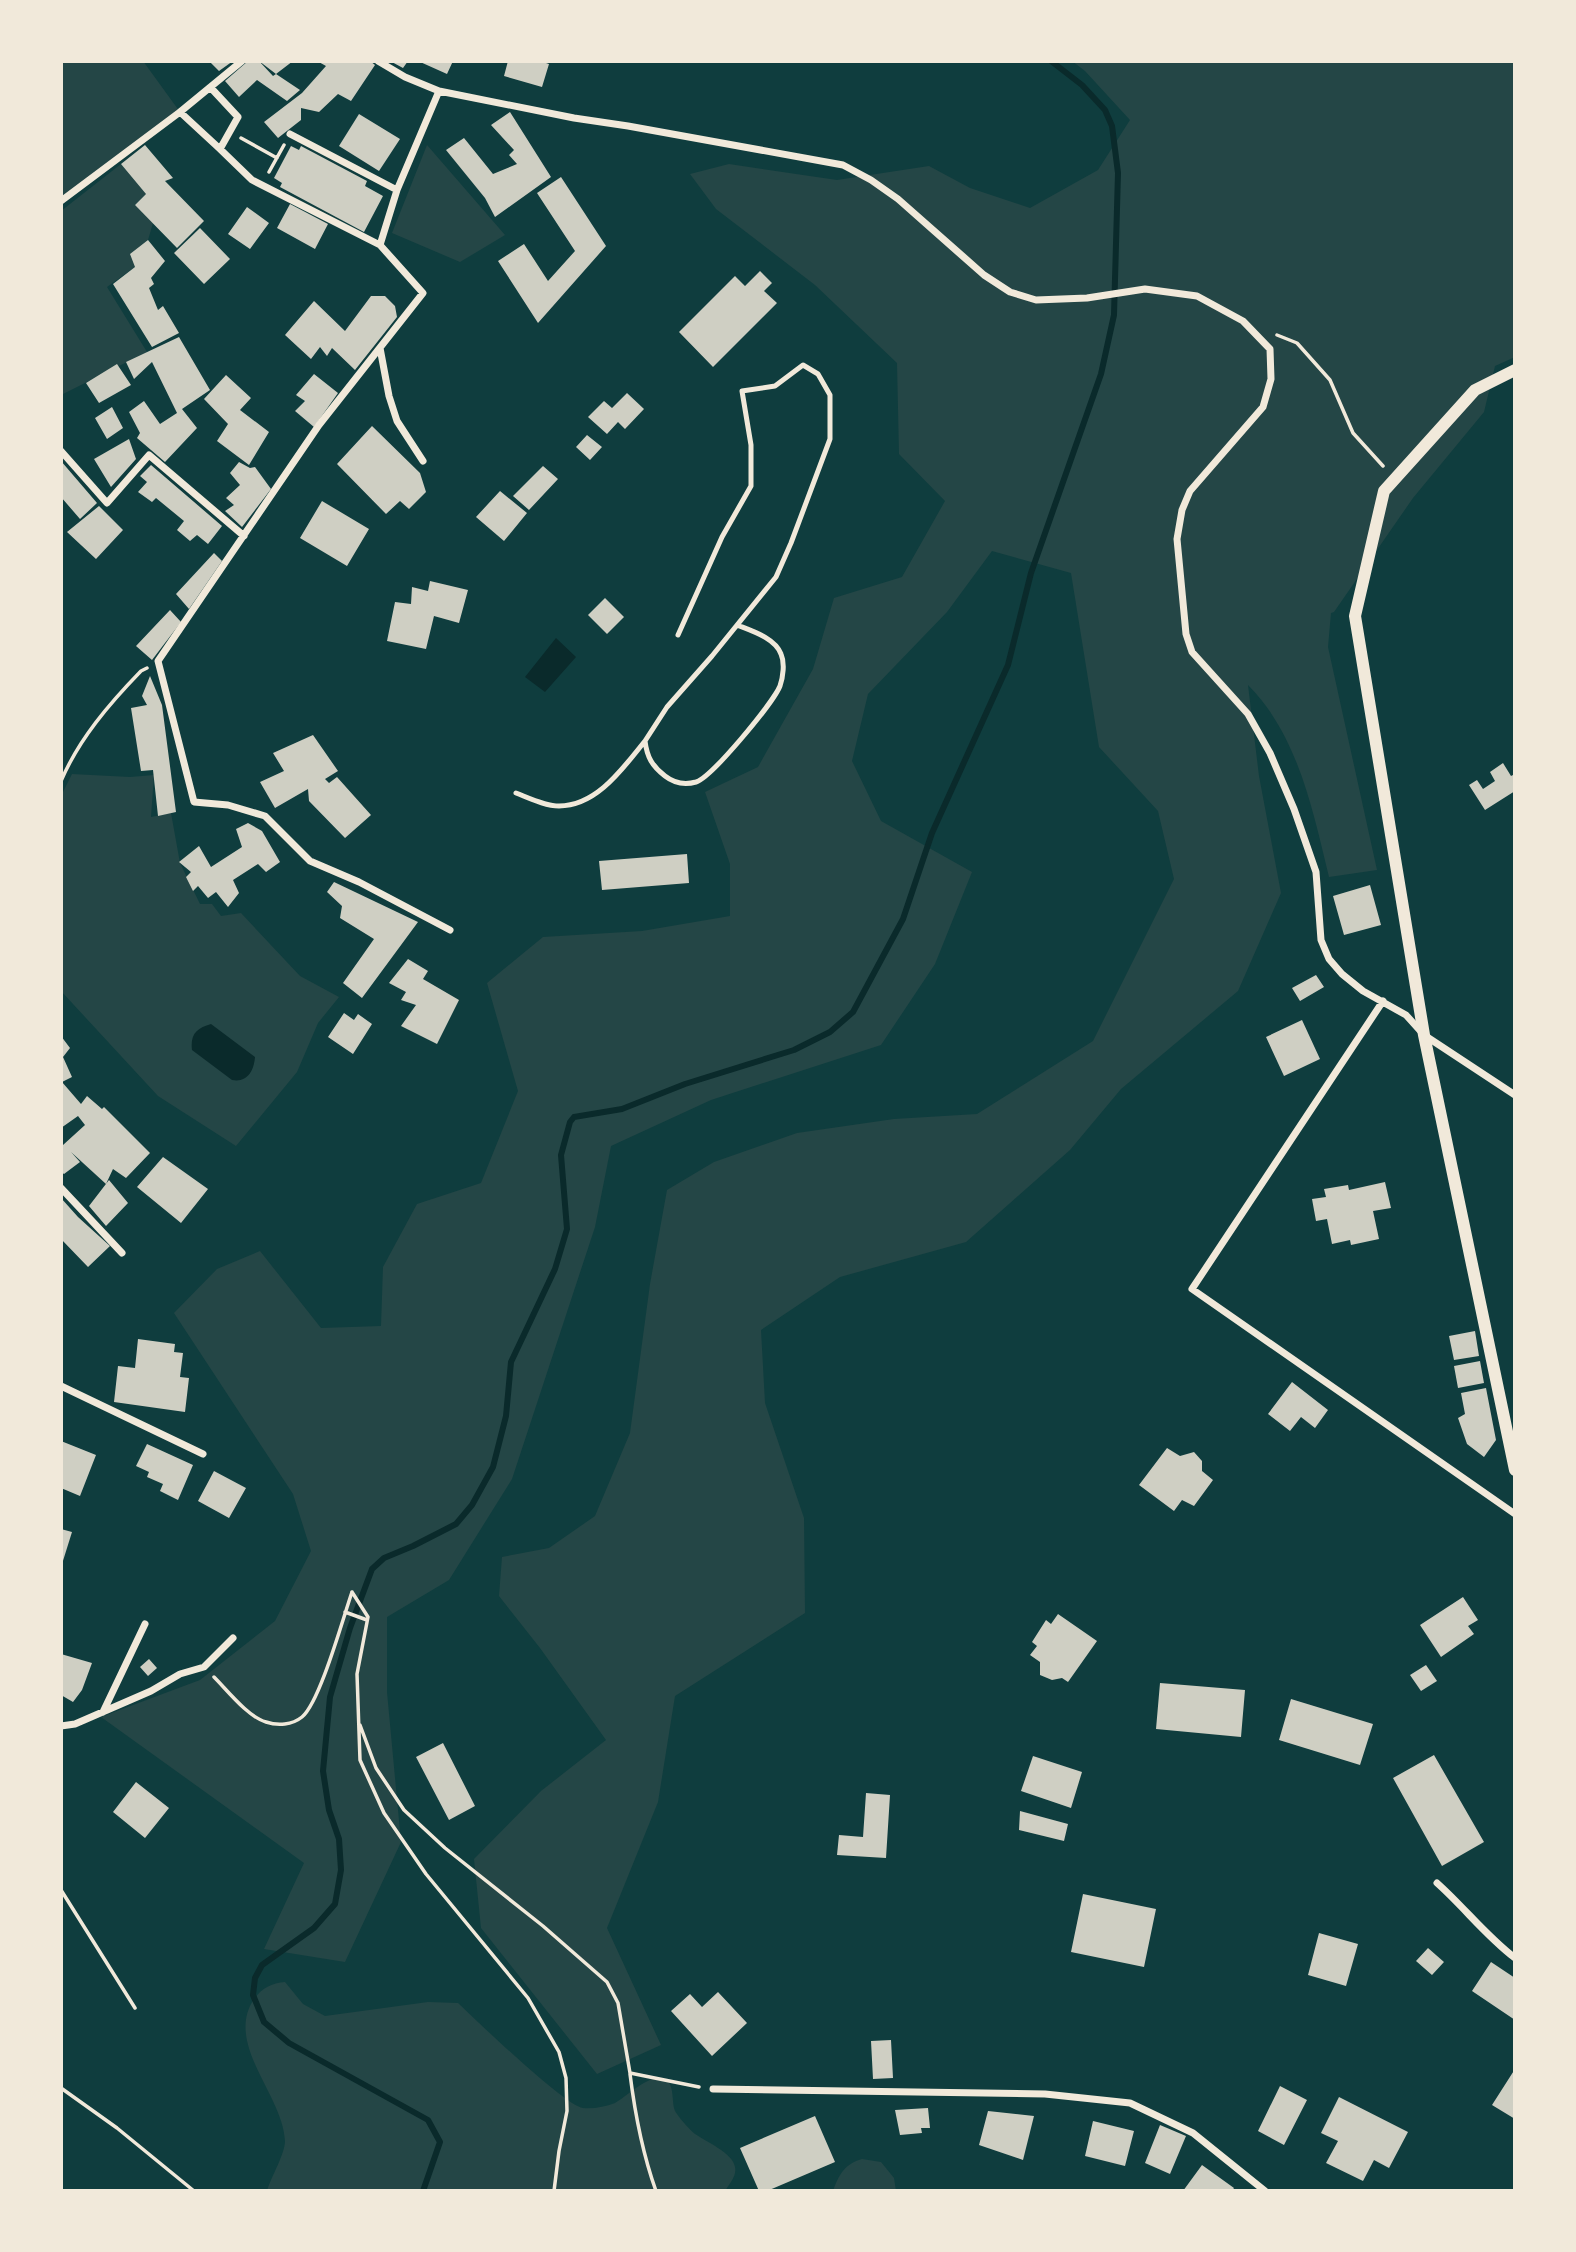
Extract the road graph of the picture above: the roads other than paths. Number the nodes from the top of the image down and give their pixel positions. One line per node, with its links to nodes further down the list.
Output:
1 (242, 61): 3 (street)
2 (378, 61): 4 (street)
3 (211, 88): 5 (street); 7 (street)
4 (439, 91): 8 (street); 21 (street)
5 (180, 112): 7 (street); 9 (street)
6 (290, 134): 8 (street)
7 (220, 149): 10 (street)
8 (397, 191): 10 (street)
9 (61, 201)
10 (380, 246): 11 (street)
11 (380, 348): 14 (street); 15 (street)
12 (1515, 370): 22 (street)
13 (61, 451): 15 (street)
14 (423, 461)
15 (244, 536): 20 (street)
16 (737, 625): 17 (lane); 18 (lane); 18 (lane)
17 (678, 635)
18 (645, 741): 19 (lane)
19 (516, 793)
20 (450, 930)
21 (1383, 1001): 22 (street); 30 (street)
22 (1424, 1035): 23 (street); 27 (street)
23 (1515, 1095)
24 (61, 1188): 25 (street)
25 (122, 1253)
26 (61, 1386): 28 (street)
27 (1511, 1433): 29 (street)
28 (203, 1454)
29 (1515, 1470)
30 (1515, 1514)
31 (145, 1624): 33 (street)
32 (233, 1638): 33 (street)
33 (102, 1713): 34 (street)
34 (61, 1726)
35 (1437, 1882): 36 (street)
36 (1515, 1958)
37 (713, 2089): 38 (street)
38 (1265, 2191)

